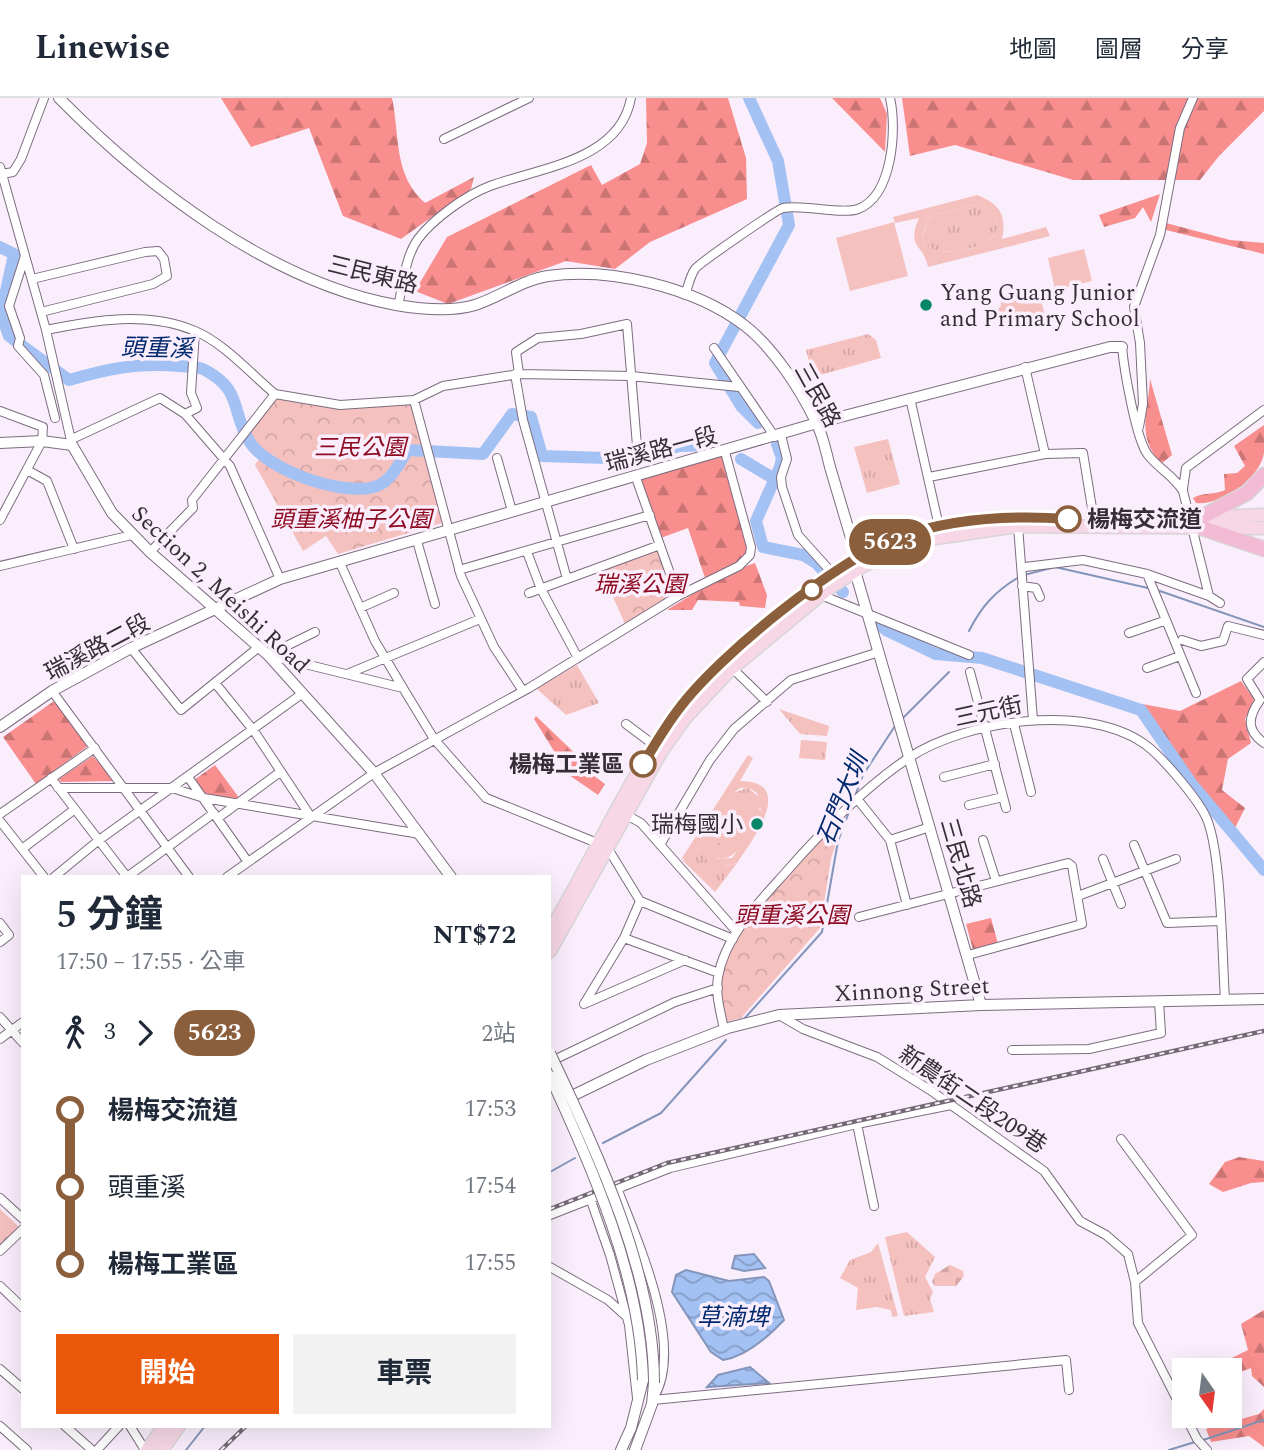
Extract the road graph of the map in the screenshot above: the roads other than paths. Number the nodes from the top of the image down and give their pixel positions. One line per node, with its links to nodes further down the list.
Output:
1 (44, 98): 8 (street)
2 (58, 98): 12 (street, 三民東路)
3 (529, 98): 7 (street)
4 (631, 98): 12 (street)
5 (890, 98): 11 (street)
6 (1193, 98): 32 (street)
7 (444, 139)
8 (1, 171): 9 (street)
9 (25, 255): 10 (street); 29 (street)
10 (32, 279): 13 (street); 13 (street)
11 (685, 295): 12 (street, 三民東路); 30 (street, 三民路)
12 (398, 306)
13 (41, 312): 14 (street)
14 (46, 330): 15 (street); 28 (street)
15 (195, 331): 22 (street); 27 (street)
16 (1122, 347): 18 (street, 瑞溪路一段); 32 (street)
17 (714, 348): 21 (street)
18 (1026, 367): 23 (street, 瑞溪路一段); 39 (street)
19 (517, 374): 20 (street); 20 (street); 24 (street); 47 (street)
20 (631, 376): 21 (street); 37 (street)
21 (739, 387): 33 (street)
22 (275, 394): 24 (street); 41 (street)
23 (910, 398): 30 (street, 瑞溪路一段); 45 (street)
24 (414, 400): 56 (street)
25 (1264, 410): 46 (street)
26 (0, 411): 31 (street)
27 (185, 414): 35 (street); 41 (street)
28 (66, 416): 29 (street); 35 (street)
29 (55, 418): 31 (street)
30 (817, 423): 33 (street, 瑞溪路一段); 67 (street, 三民路)
31 (43, 427): 34 (street)
32 (1139, 427): 46 (street)
33 (778, 436): 38 (street, 瑞溪路一段); 74 (street)
34 (42, 441): 35 (street); 36 (street); 42 (street)
35 (72, 442): 58 (street, Section 2, Meishi Road)
36 (0, 443)
37 (637, 446)
38 (724, 452): 43 (street, 瑞溪路一段); 79 (street)
39 (1045, 454): 45 (street); 52 (street)
40 (497, 458): 48 (street)
41 (224, 459): 64 (street); 72 (street)
42 (27, 470): 51 (street); 62 (street)
43 (635, 475): 47 (street, 瑞溪路一段); 49 (street)
44 (1264, 475): 53 (highway)
45 (929, 477): 57 (street)
46 (1183, 491): 53 (street)
47 (545, 500): 48 (street, 瑞溪路一段); 60 (street)
48 (512, 511): 56 (street, 瑞溪路一段)
49 (650, 515): 60 (street); 61 (street)
50 (1264, 515): 53 (main road)
51 (0, 520)
52 (1094, 520): 53 (main road); 57 (main road)
53 (1195, 524): 54 (main road); 55 (main road); 63 (highway); 81 (street)
54 (1018, 526): 57 (main road); 69 (street)
55 (1264, 528)
56 (448, 531): 59 (street, 瑞溪路一段); 70 (street)
57 (940, 532): 67 (main road)
58 (132, 535): 62 (street); 64 (street, Section 2, Meishi Road)
59 (417, 541): 66 (street, 瑞溪路一段); 83 (street)
60 (557, 543): 65 (street); 73 (street)
61 (660, 545): 73 (street); 79 (street)
62 (74, 549): 68 (street)
63 (1264, 549)
64 (150, 552): 85 (street, Section 2, Meishi Road)
65 (527, 552): 70 (street); 76 (street)
66 (341, 563): 72 (street, 瑞溪路一段); 84 (street)
67 (856, 565): 74 (main road); 86 (street)
68 (0, 566)
69 (1023, 569): 71 (street); 75 (street)
70 (459, 570): 87 (street)
71 (1148, 578): 81 (street); 88 (street)
72 (280, 579): 85 (street, 瑞溪路一段)
73 (567, 579): 76 (street)
74 (829, 584): 86 (street); 101 (main road)
75 (1022, 585): 80 (street); 112 (street)
76 (541, 589): 78 (street); 99 (street)
77 (394, 593): 84 (street)
78 (529, 593)
79 (678, 596): 99 (street)
80 (1043, 596)
81 (1209, 596): 82 (street)
82 (1220, 603)
83 (435, 604)
84 (360, 608): 98 (street)
85 (217, 610): 93 (street, 瑞溪路二段); 94 (street, Section 2, Meishi Road)
86 (867, 612): 95 (street); 96 (street)
87 (480, 619): 98 (street); 108 (street)
88 (1164, 621): 90 (street); 97 (street)
89 (315, 632): 94 (street)
90 (1129, 633)
91 (1264, 635): 92 (street)
92 (1182, 640)
93 (131, 648): 105 (street); 107 (street, 瑞溪路二段)
94 (264, 651): 104 (street); 105 (street); 109 (street, Section 2, Meishi Road)
95 (879, 652): 111 (street); 122 (street, 三民北路)
96 (962, 653)
97 (1180, 656): 102 (street); 110 (street)
98 (383, 657): 104 (street); 106 (street)
99 (578, 658): 108 (street)
100 (1264, 662): 119 (street)
101 (729, 664): 111 (street); 120 (main road); 141 (main road)
102 (1147, 668)
103 (970, 672): 116 (street)
104 (347, 674): 106 (street)
105 (215, 682): 117 (street)
106 (403, 688): 118 (street)
107 (52, 691): 115 (street, 瑞溪路二段); 121 (street)
108 (523, 691): 118 (street)
109 (303, 693): 117 (street); 125 (street, Section 2, Meishi Road)
110 (1196, 693)
111 (767, 702): 152 (street)
112 (1033, 720): 114 (street, 三元街); 175 (street, 三元街)
113 (626, 724): 120 (street)
114 (1014, 724): 116 (street, 三元街); 132 (street)
115 (0, 727)
116 (986, 729): 122 (street, 三元街); 123 (street)
117 (254, 730): 124 (street); 126 (street)
118 (434, 739): 125 (street); 151 (street)
119 (1264, 743)
120 (654, 745): 141 (main road)
121 (95, 748): 128 (street); 129 (street)
122 (910, 757): 136 (street, 三元街); 146 (street, 三民北路)
123 (995, 764): 127 (street); 133 (street)
124 (281, 772): 135 (street); 144 (street)
125 (374, 773): 144 (street); 147 (street, Section 2, Meishi Road)
126 (188, 777): 131 (street); 134 (street)
127 (944, 777)
128 (51, 778): 130 (street); 142 (street)
129 (124, 786): 130 (street); 131 (street); 140 (street)
130 (58, 788): 138 (street)
131 (172, 788): 134 (street); 140 (street)
132 (1031, 792)
133 (1003, 797): 137 (street); 139 (street)
134 (204, 798): 135 (street); 143 (street)
135 (239, 803): 143 (street); 144 (street)
136 (854, 803): 149 (street); 178 (street, 三元街)
137 (970, 805)
138 (75, 808): 148 (street); 155 (street)
139 (1006, 808)
140 (142, 810): 148 (street); 154 (street)
141 (621, 811): 151 (main road); 152 (street)
142 (0, 814)
143 (216, 815): 154 (street); 158 (street)
144 (311, 817): 147 (street); 158 (street)
145 (0, 821): 155 (street)
146 (930, 827): 149 (street); 169 (street, 三民北路)
147 (420, 834): 166 (street, Section 2, Meishi Road)
148 (99, 840): 161 (street); 162 (street)
149 (890, 840): 173 (street)
150 (983, 841): 167 (street)
151 (602, 845): 171 (street); 177 (main road); 181 (main road)
152 (660, 845): 178 (street)
153 (1133, 845): 159 (street)
154 (168, 847): 163 (street); 164 (street)
155 (22, 849): 160 (street)
156 (1103, 859): 168 (street)
157 (1176, 859): 159 (street)
158 (248, 862): 165 (street)
159 (1145, 872): 168 (street); 175 (street)
160 (42, 875)
161 (56, 875)
162 (125, 875)
163 (130, 875)
164 (188, 875)
165 (230, 875)
166 (450, 875)
167 (996, 881): 169 (street); 170 (street)
168 (1114, 884): 170 (street); 172 (street)
169 (949, 893): 173 (street); 182 (street, 三民北路)
170 (1078, 896): 182 (street)
171 (640, 901): 178 (street); 179 (street)
172 (1121, 904)
173 (907, 905): 174 (street)
174 (859, 917)
175 (1219, 921): 186 (street, 三元街)
176 (0, 923): 180 (street)
177 (551, 929)
178 (735, 935): 184 (street, 三元街)
179 (624, 938): 183 (street); 183 (street)
180 (0, 942)
181 (551, 949)
182 (968, 955): 189 (street, 三民北路)
183 (685, 960): 184 (street)
184 (719, 973): 185 (street, 三元街)
185 (718, 988): 194 (street, 三元街); 198 (street)
186 (1225, 999): 187 (street, Xinnong Street); 188 (street, Xinnong Street)
187 (1264, 999)
188 (1159, 1001): 189 (street, Xinnong Street); 197 (street)
189 (981, 1005): 190 (street, Xinnong Street)
190 (779, 1015): 194 (street, Xinnong Street); 201 (street, 新農街二段209巷)
191 (0, 1017): 193 (street)
192 (21, 1023): 193 (street)
193 (12, 1030): 195 (street); 196 (street)
194 (724, 1030): 200 (street, Xinnong Street)
195 (0, 1039)
196 (21, 1041)
197 (1012, 1050)
198 (554, 1056): 220 (street, bridge)
199 (551, 1078): 221 (street, bridge)
200 (576, 1094)
201 (951, 1105): 202 (street); 213 (street, 新農街二段209巷)
202 (857, 1124): 204 (street); 207 (street)
203 (1121, 1139): 213 (street)
204 (617, 1188): 206 (street); 220 (street)
205 (0, 1198): 209 (street)
206 (590, 1198): 208 (street); 216 (street)
207 (873, 1206)
208 (551, 1215)
209 (21, 1217)
210 (21, 1231): 211 (street)
211 (0, 1251)
212 (551, 1268): 216 (street)
213 (1135, 1282): 228 (street, 新農街二段209巷)
214 (0, 1286): 215 (street)
215 (21, 1306)
216 (628, 1321): 221 (street)
217 (0, 1369): 218 (street)
218 (21, 1387)
219 (1069, 1390): 220 (street)
220 (653, 1399): 234 (street)
221 (638, 1404): 233 (street)
222 (0, 1426): 229 (street)
223 (70, 1428): 230 (street)
224 (117, 1428): 230 (street)
225 (131, 1428): 231 (street)
226 (162, 1428): 231 (main road)
227 (178, 1428): 232 (main road)
228 (1202, 1445)
229 (27, 1450)
230 (95, 1450)
231 (146, 1450)
232 (162, 1450)
233 (621, 1450)
234 (635, 1450)

